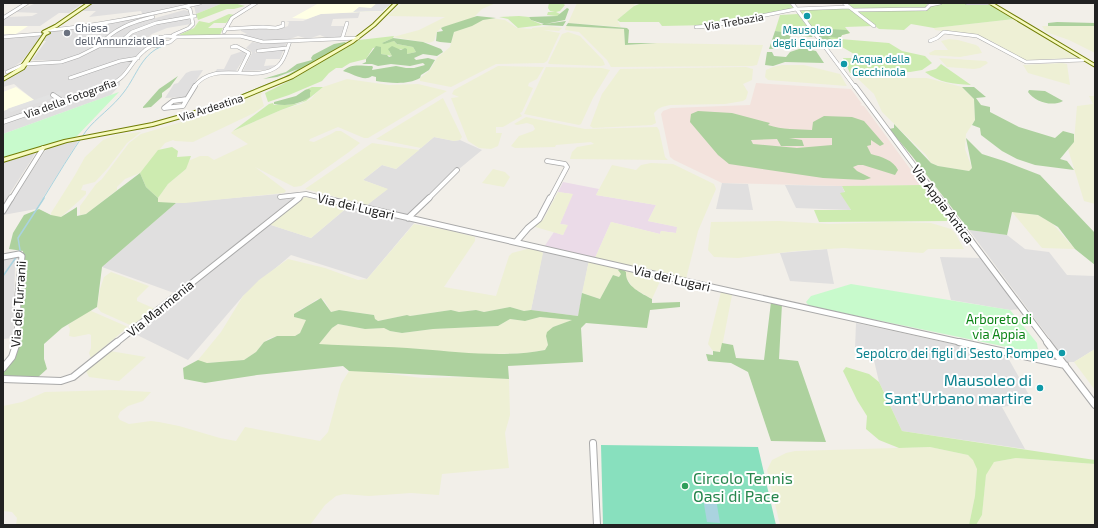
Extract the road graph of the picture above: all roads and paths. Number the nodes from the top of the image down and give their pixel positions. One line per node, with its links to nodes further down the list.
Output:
1 (27, 3): 14 (street)
2 (90, 3): 25 (main road)
3 (199, 3): 12 (street); 18 (street)
4 (256, 3): 24 (street)
5 (396, 3): 33 (main road, Via Ardeatina)
6 (792, 3): 15 (street, Via Appia Antica)
7 (844, 3): 13 (street)
8 (940, 3): 17 (street)
9 (968, 3): 10 (street)
10 (990, 3): 46 (main road)
11 (32, 4): 14 (street)
12 (185, 7): 16 (street); 25 (street)
13 (849, 7): 15 (street, Via Trebazia); 17 (street)
14 (17, 9): 19 (street)
15 (796, 9): 23 (street, Via Trebazia); 68 (street, Via Appia Antica)
16 (190, 10): 18 (street); 40 (street)
17 (853, 10): 22 (street)
18 (193, 15): 26 (street); 30 (street); 39 (street)
19 (3, 18)
20 (347, 23): 32 (street)
21 (283, 24): 24 (street)
22 (874, 26)
23 (696, 27)
24 (226, 29): 27 (street)
25 (45, 32): 28 (street); 47 (main road)
26 (169, 36): 29 (street); 30 (street, Via della Fotografia)
27 (222, 36): 31 (street, Via della Fotografia); 34 (street, Via della Fotografia)
28 (3, 37)
29 (161, 37): 36 (street); 38 (street)
30 (176, 37): 31 (street, Via della Fotografia); 37 (street)
31 (192, 38): 37 (street, Via della Fotografia)
32 (344, 39): 33 (street, Via della Fotografia); 34 (street, Via della Fotografia)
33 (356, 39): 58 (main road, Via Ardeatina)
34 (290, 41): 43 (street)
35 (930, 41): 46 (street)
36 (157, 42): 37 (street); 38 (street); 42 (street, Via della Fotografia)
37 (171, 42): 42 (street, Via della Fotografia)
38 (143, 43): 39 (street)
39 (117, 45): 40 (street)
40 (99, 46): 47 (street)
41 (238, 47): 51 (street)
42 (148, 48): 45 (street, Via della Fotografia)
43 (287, 48): 44 (street); 51 (street)
44 (258, 51)
45 (138, 58): 52 (street); 56 (street, Via della Fotografia)
46 (1084, 60): 48 (main road)
47 (25, 64): 49 (street); 50 (main road)
48 (1095, 66)
49 (5, 72): 50 (street)
50 (16, 72): 53 (main road)
51 (239, 73): 55 (street)
52 (70, 78)
53 (3, 80)
54 (53, 95): 56 (street)
55 (188, 99): 55 (street)
56 (62, 101): 57 (street, Via della Fotografia)
57 (3, 122)
58 (43, 148): 59 (main road, Via Ardeatina); 64 (street)
59 (3, 160)
60 (547, 161): 66 (street)
61 (457, 170): 65 (street)
62 (302, 194): 63 (street, Via dei Lugari); 65 (street, Via dei Lugari); 70 (street, Via Marmenia)
63 (280, 198)
64 (3, 211)
65 (408, 218): 66 (street, Via dei Lugari)
66 (516, 242): 68 (street, Via dei Lugari)
67 (3, 257): 69 (street, Via dei Turranii)
68 (1065, 365): 71 (street, Via Appia Antica)
69 (3, 368)
70 (3, 379)
71 (1095, 405)
72 (593, 443): 73 (street)
73 (597, 525)

